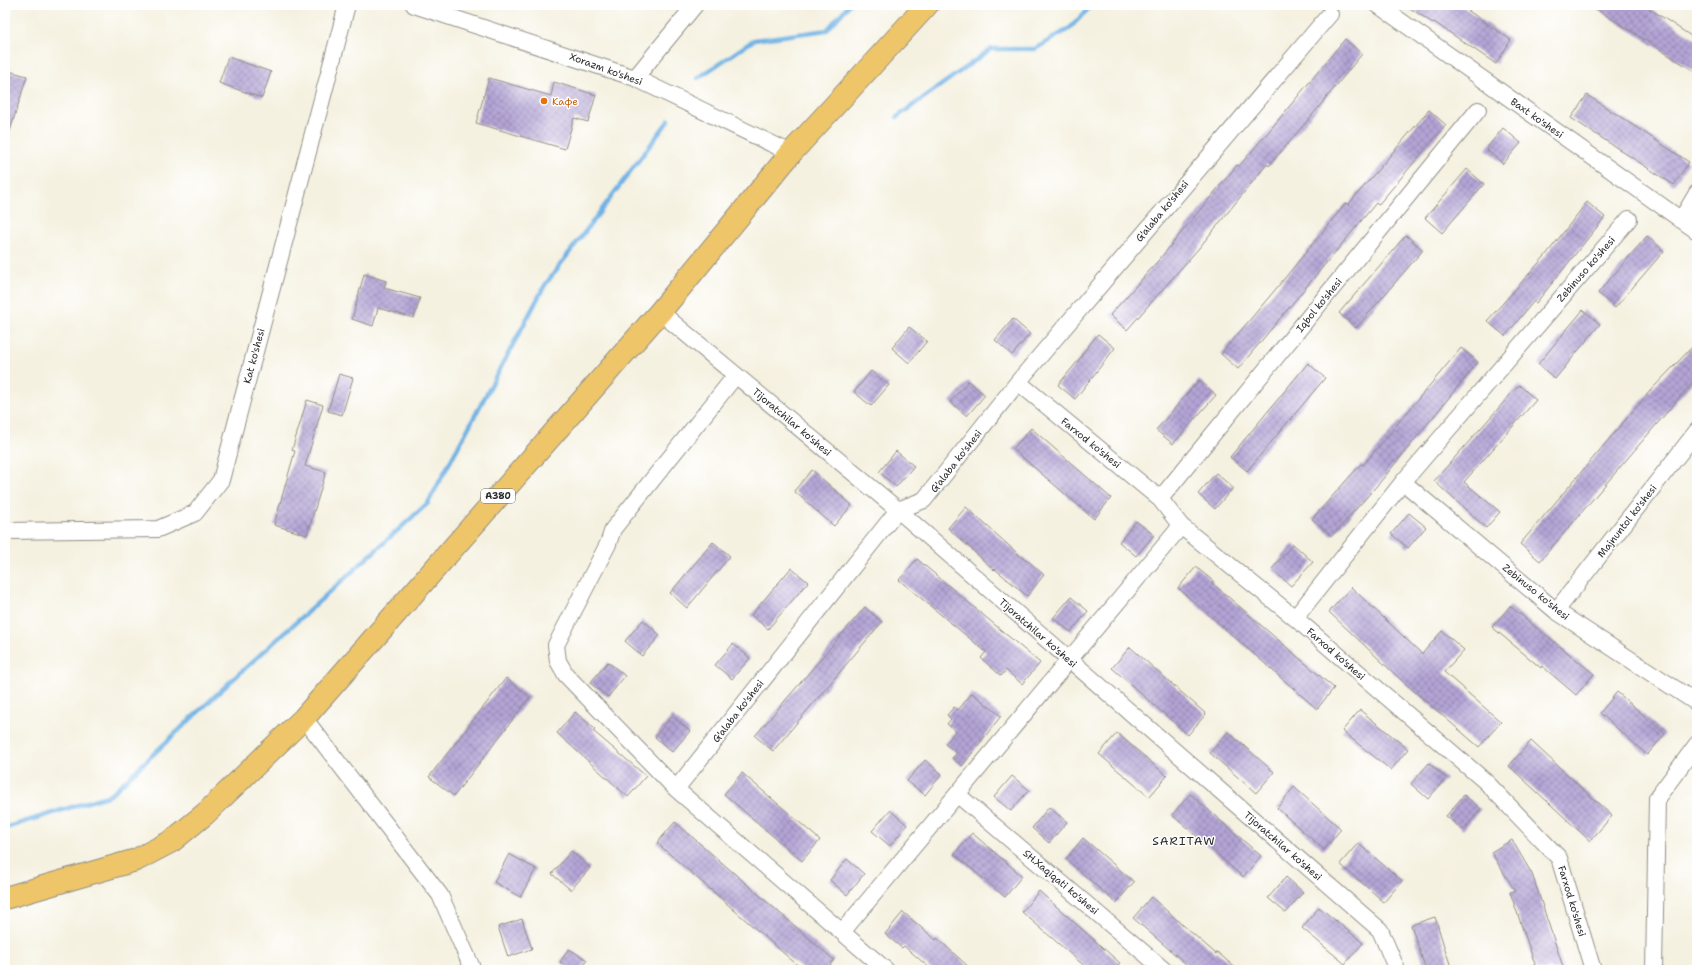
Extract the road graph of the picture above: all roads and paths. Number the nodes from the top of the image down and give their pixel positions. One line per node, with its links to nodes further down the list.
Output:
1 (347, 5): 22 (street, Kat ko'shesi)
2 (414, 5): 7 (street, Xorazm ko'shesi)
3 (695, 5): 7 (street)
4 (927, 5): 9 (highway, A380)
5 (1378, 5): 12 (street, Baxt ko'shesi)
6 (1330, 14): 16 (street, G'alaba ko'shesi)
7 (635, 78): 9 (street, Xorazm ko'shesi)
8 (1478, 110): 19 (street, Iqbol ko'shesi)
9 (791, 152): 14 (highway, A380)
10 (1697, 193): 12 (street)
11 (1629, 219): 18 (street, Zebinuso ko'shesi)
12 (1681, 220): 13 (street, Baxt ko'shesi)
13 (1697, 231)
14 (660, 312): 15 (street, Tijoratchilar ko'shesi); 27 (highway, A380)
15 (736, 375): 20 (street, Tijoratchilar ko'shesi); 29 (street)
16 (1018, 382): 19 (street, Farxod ko'shesi); 20 (street, G'alaba ko'shesi)
17 (1697, 431): 23 (street, Majnuntol ko'shesi)
18 (1403, 482): 23 (street, Zebinuso ko'shesi); 24 (street, Zebinuso ko'shesi)
19 (1160, 499): 21 (street, Farxod ko'shesi)
20 (898, 510): 25 (street, Tijoratchilar ko'shesi); 29 (street, G'alaba ko'shesi)
21 (1181, 526): 24 (street, Farxod ko'shesi); 25 (street)
22 (5, 531)
23 (1556, 611): 26 (street, Zebinuso ko'shesi)
24 (1295, 618): 37 (street, Farxod ko'shesi)
25 (1068, 660): 30 (street); 36 (street, Tijoratchilar ko'shesi)
26 (1697, 703)
27 (304, 718): 31 (highway, A380); 33 (street)
28 (1697, 744): 38 (street)
29 (676, 789): 32 (street)
30 (958, 795): 32 (street); 35 (street, SH.Xaqiqati ko'shesi)
31 (5, 898)
32 (842, 932): 34 (street)
33 (473, 970)
34 (886, 970)
35 (1164, 970)
36 (1397, 970)
37 (1593, 970)
38 (1654, 970)

